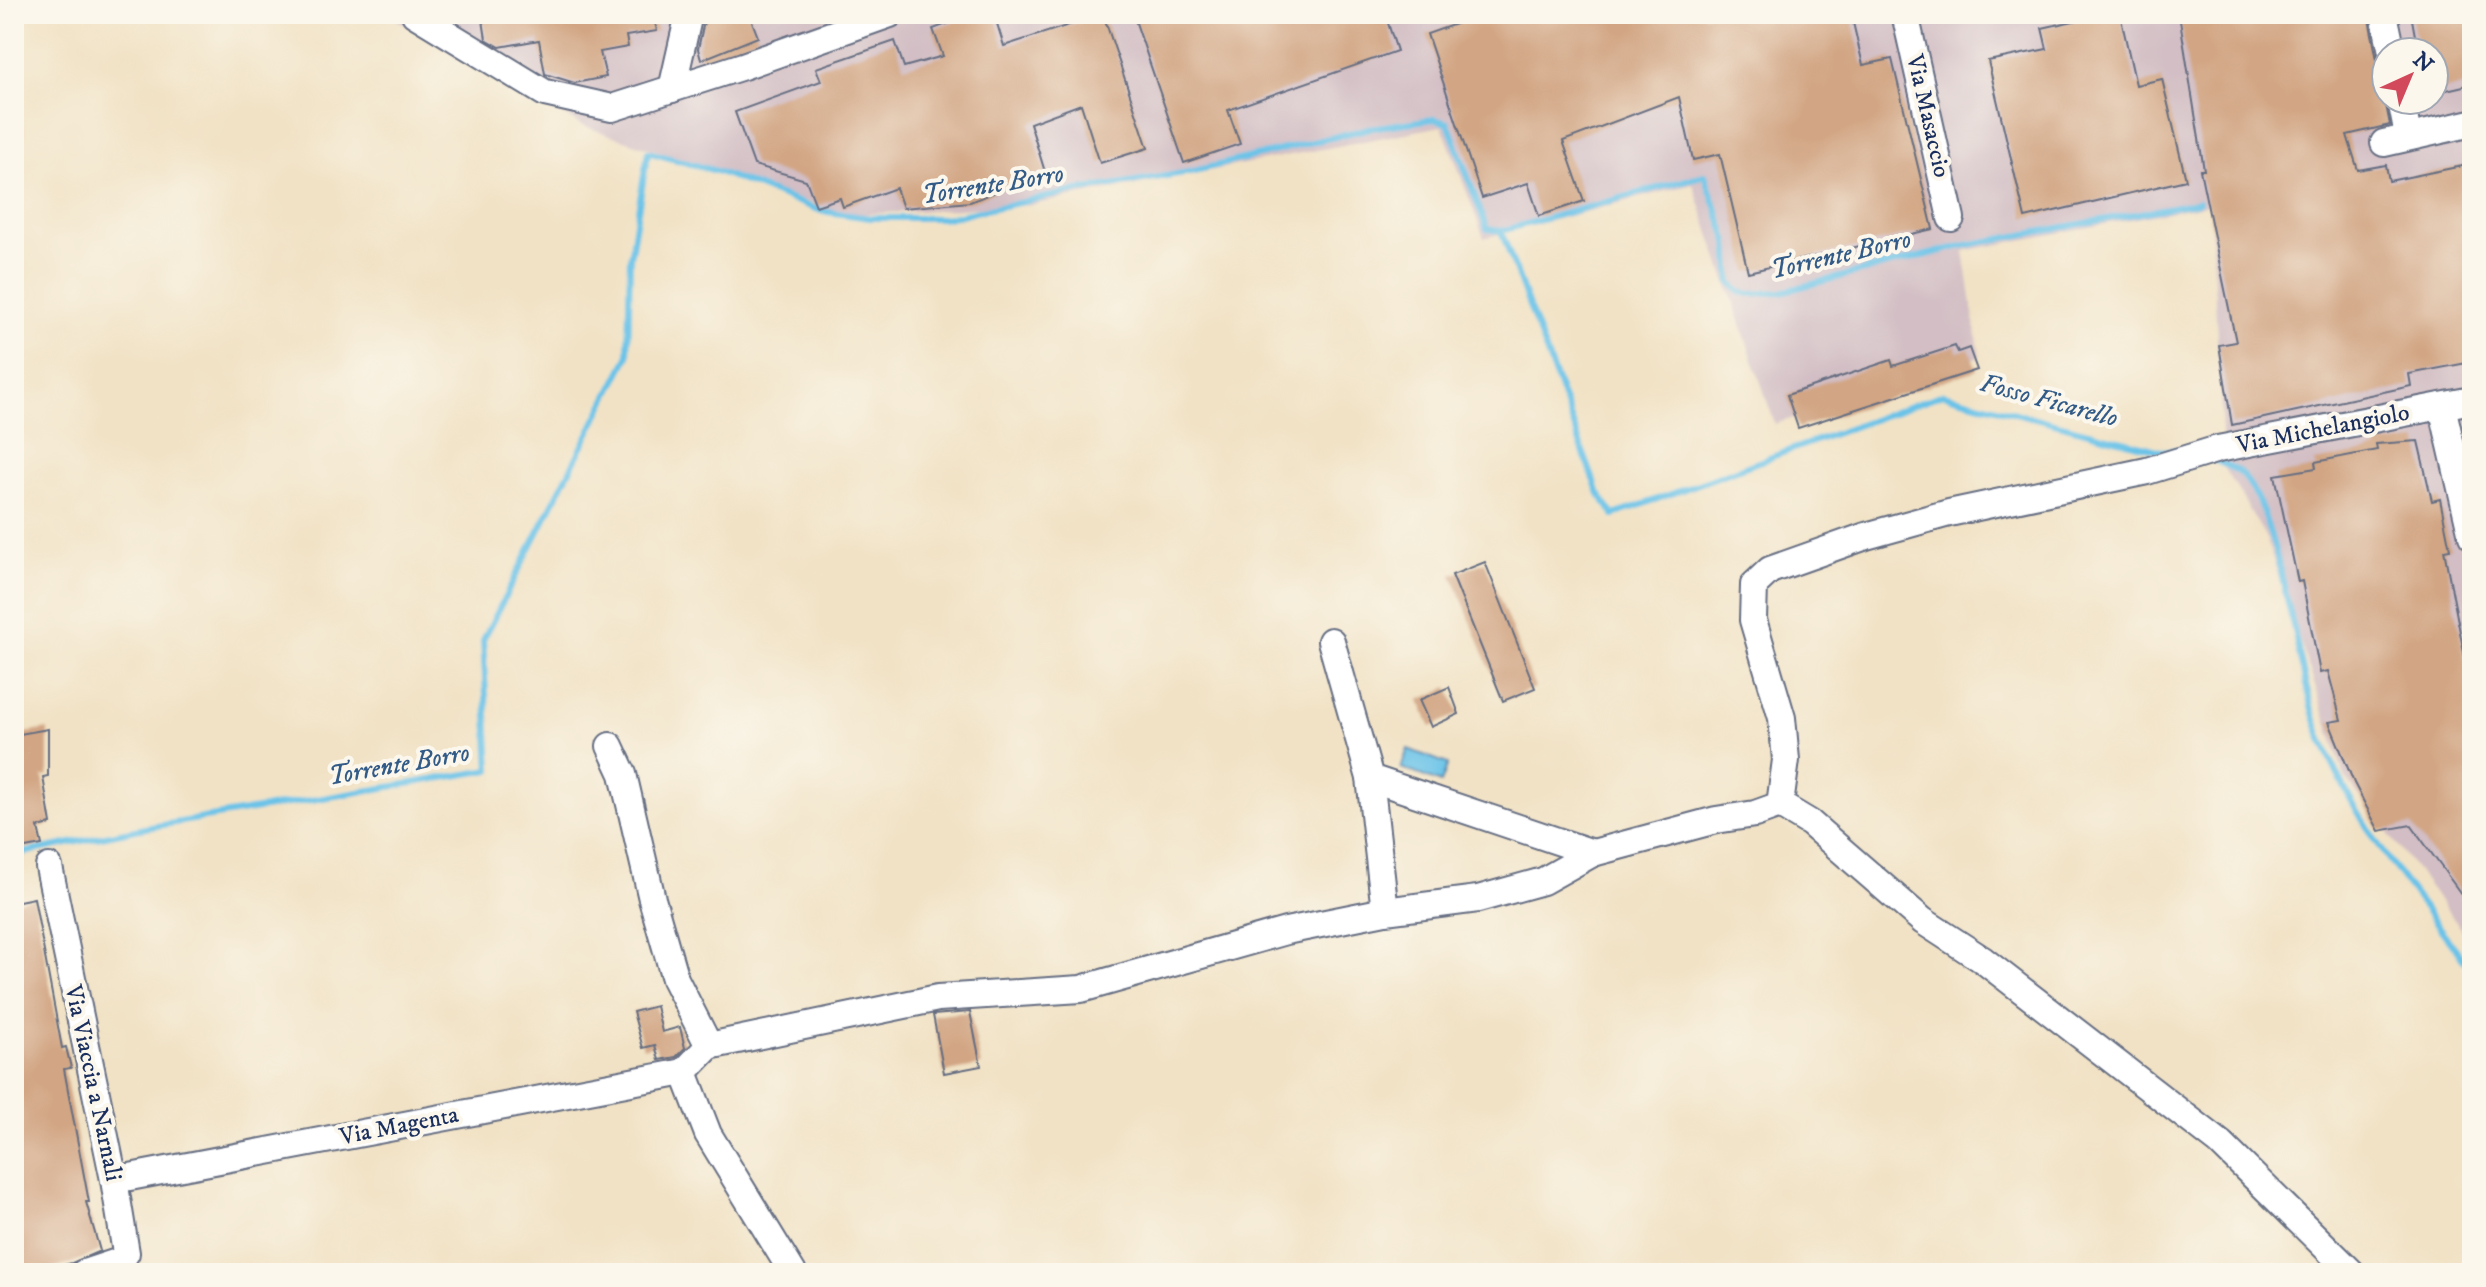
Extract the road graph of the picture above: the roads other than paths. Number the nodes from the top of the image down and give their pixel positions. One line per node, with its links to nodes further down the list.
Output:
1 (415, 14): 7 (street)
2 (689, 14): 7 (street)
3 (890, 14): 7 (street)
4 (1905, 14): 10 (street, Via Masaccio)
5 (2384, 14): 6 (street)
6 (2389, 36)
7 (672, 89)
8 (2399, 116): 9 (street)
9 (2472, 123)
10 (1951, 218)
11 (2472, 400): 12 (street, Via Michelangiolo)
12 (2442, 406): 13 (street); 17 (street, Via Michelangiolo)
13 (2472, 536)
14 (1331, 641): 16 (street)
15 (610, 746): 21 (street)
16 (1370, 778): 18 (street); 20 (street)
17 (1780, 805): 18 (street); 26 (street)
18 (1593, 853): 20 (street)
19 (49, 867): 23 (street, Via Viaccia a Narnali)
20 (1385, 911): 21 (street)
21 (709, 1046): 22 (street)
22 (684, 1072): 23 (street, Via Magenta); 25 (street)
23 (114, 1180): 24 (street, Via Viaccia a Narnali)
24 (84, 1273)
25 (793, 1273)
26 (2352, 1273)

